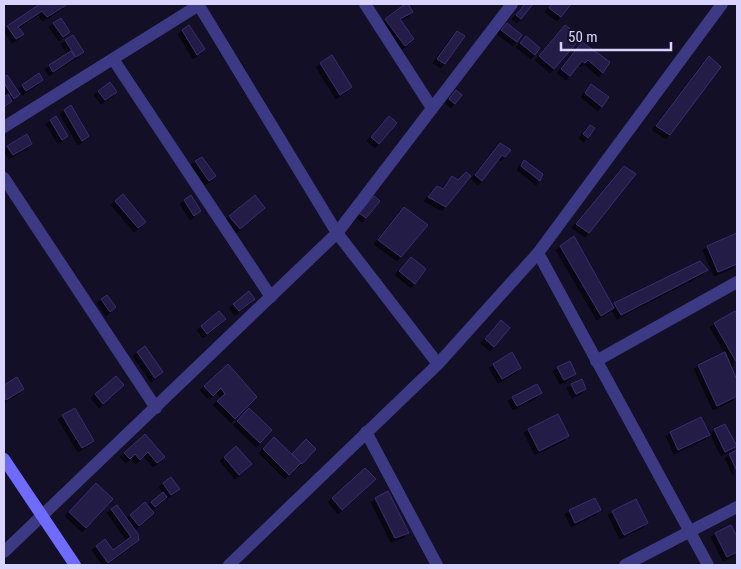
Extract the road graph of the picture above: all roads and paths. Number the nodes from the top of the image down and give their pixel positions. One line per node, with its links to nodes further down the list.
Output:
1 (199, 4): 5 (street); 9 (street)
2 (366, 4): 6 (street)
3 (512, 4): 6 (street)
4 (722, 4): 10 (street)
5 (113, 59): 7 (street); 12 (street)
6 (432, 108): 9 (street)
7 (4, 127)
8 (4, 178): 15 (street)
9 (337, 233): 12 (street); 14 (street)
10 (538, 253): 13 (street); 14 (street)
11 (737, 282): 13 (street)
12 (271, 297): 15 (street)
13 (596, 361): 20 (street)
14 (438, 364): 16 (street)
15 (156, 408): 19 (street)
16 (366, 432): 23 (street); 24 (street)
17 (4, 459): 19 (main road)
18 (737, 507): 20 (street)
19 (42, 517): 21 (street); 22 (main road)
20 (691, 531): 25 (street); 26 (street)
21 (4, 552)
22 (74, 565)
23 (229, 565)
24 (437, 565)
25 (625, 565)
26 (708, 565)

